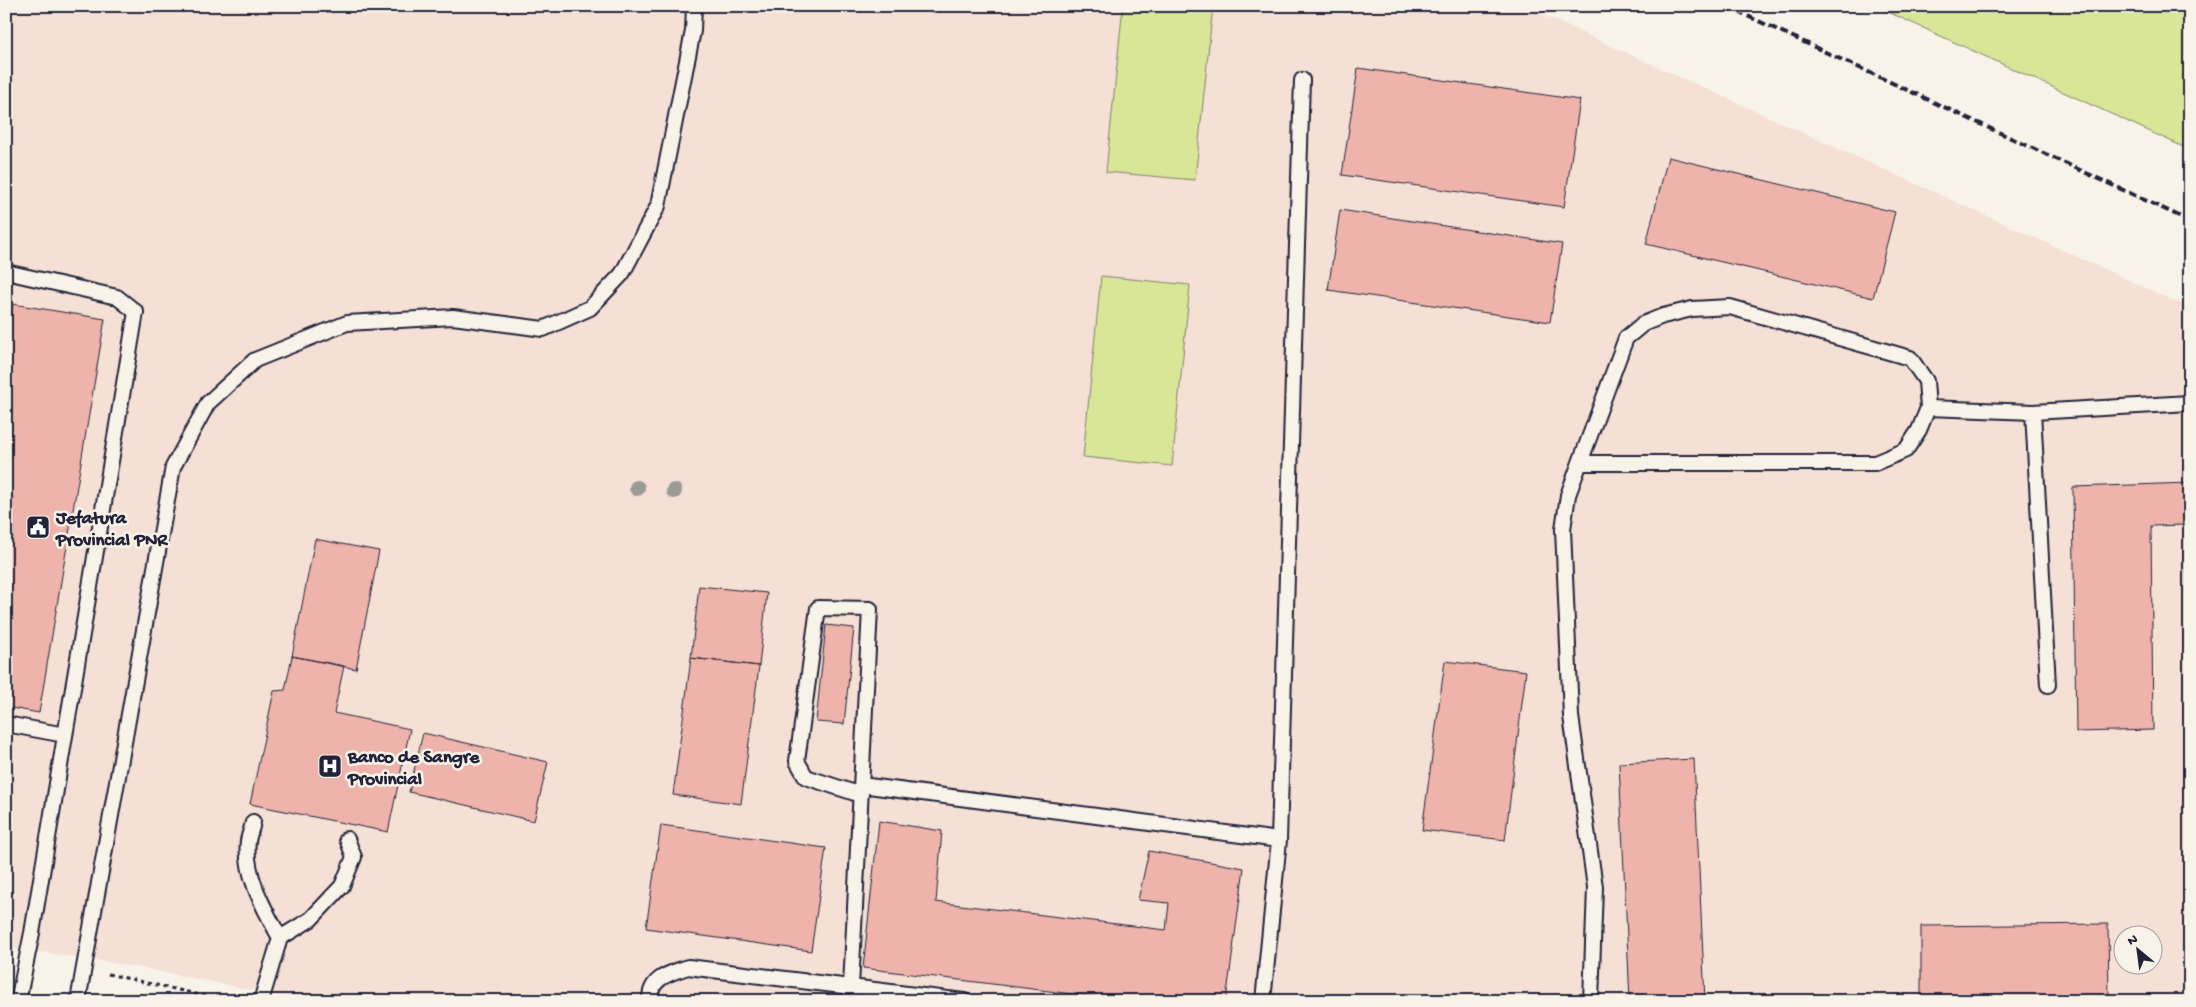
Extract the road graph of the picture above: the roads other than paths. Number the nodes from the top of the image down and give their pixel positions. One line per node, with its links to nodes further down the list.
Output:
1 (694, 7): 18 (lane)
2 (1302, 80): 14 (lane)
3 (6, 272): 10 (lane)
4 (2190, 403): 6 (lane)
5 (1928, 408): 6 (lane); 7 (lane); 7 (lane)
6 (2033, 412): 8 (lane)
7 (1581, 463): 23 (lane)
8 (2048, 685)
9 (6, 724): 10 (lane)
10 (65, 735): 17 (lane)
11 (861, 790): 11 (lane); 14 (lane); 16 (lane)
12 (253, 822): 15 (lane)
13 (347, 839): 15 (lane)
14 (1279, 840): 22 (lane)
15 (280, 938): 19 (lane)
16 (850, 994): 20 (lane); 21 (lane)
17 (18, 1001)
18 (78, 1001)
19 (262, 1001)
20 (650, 1001)
21 (964, 1001)
22 (1263, 1001)
23 (1590, 1001)

